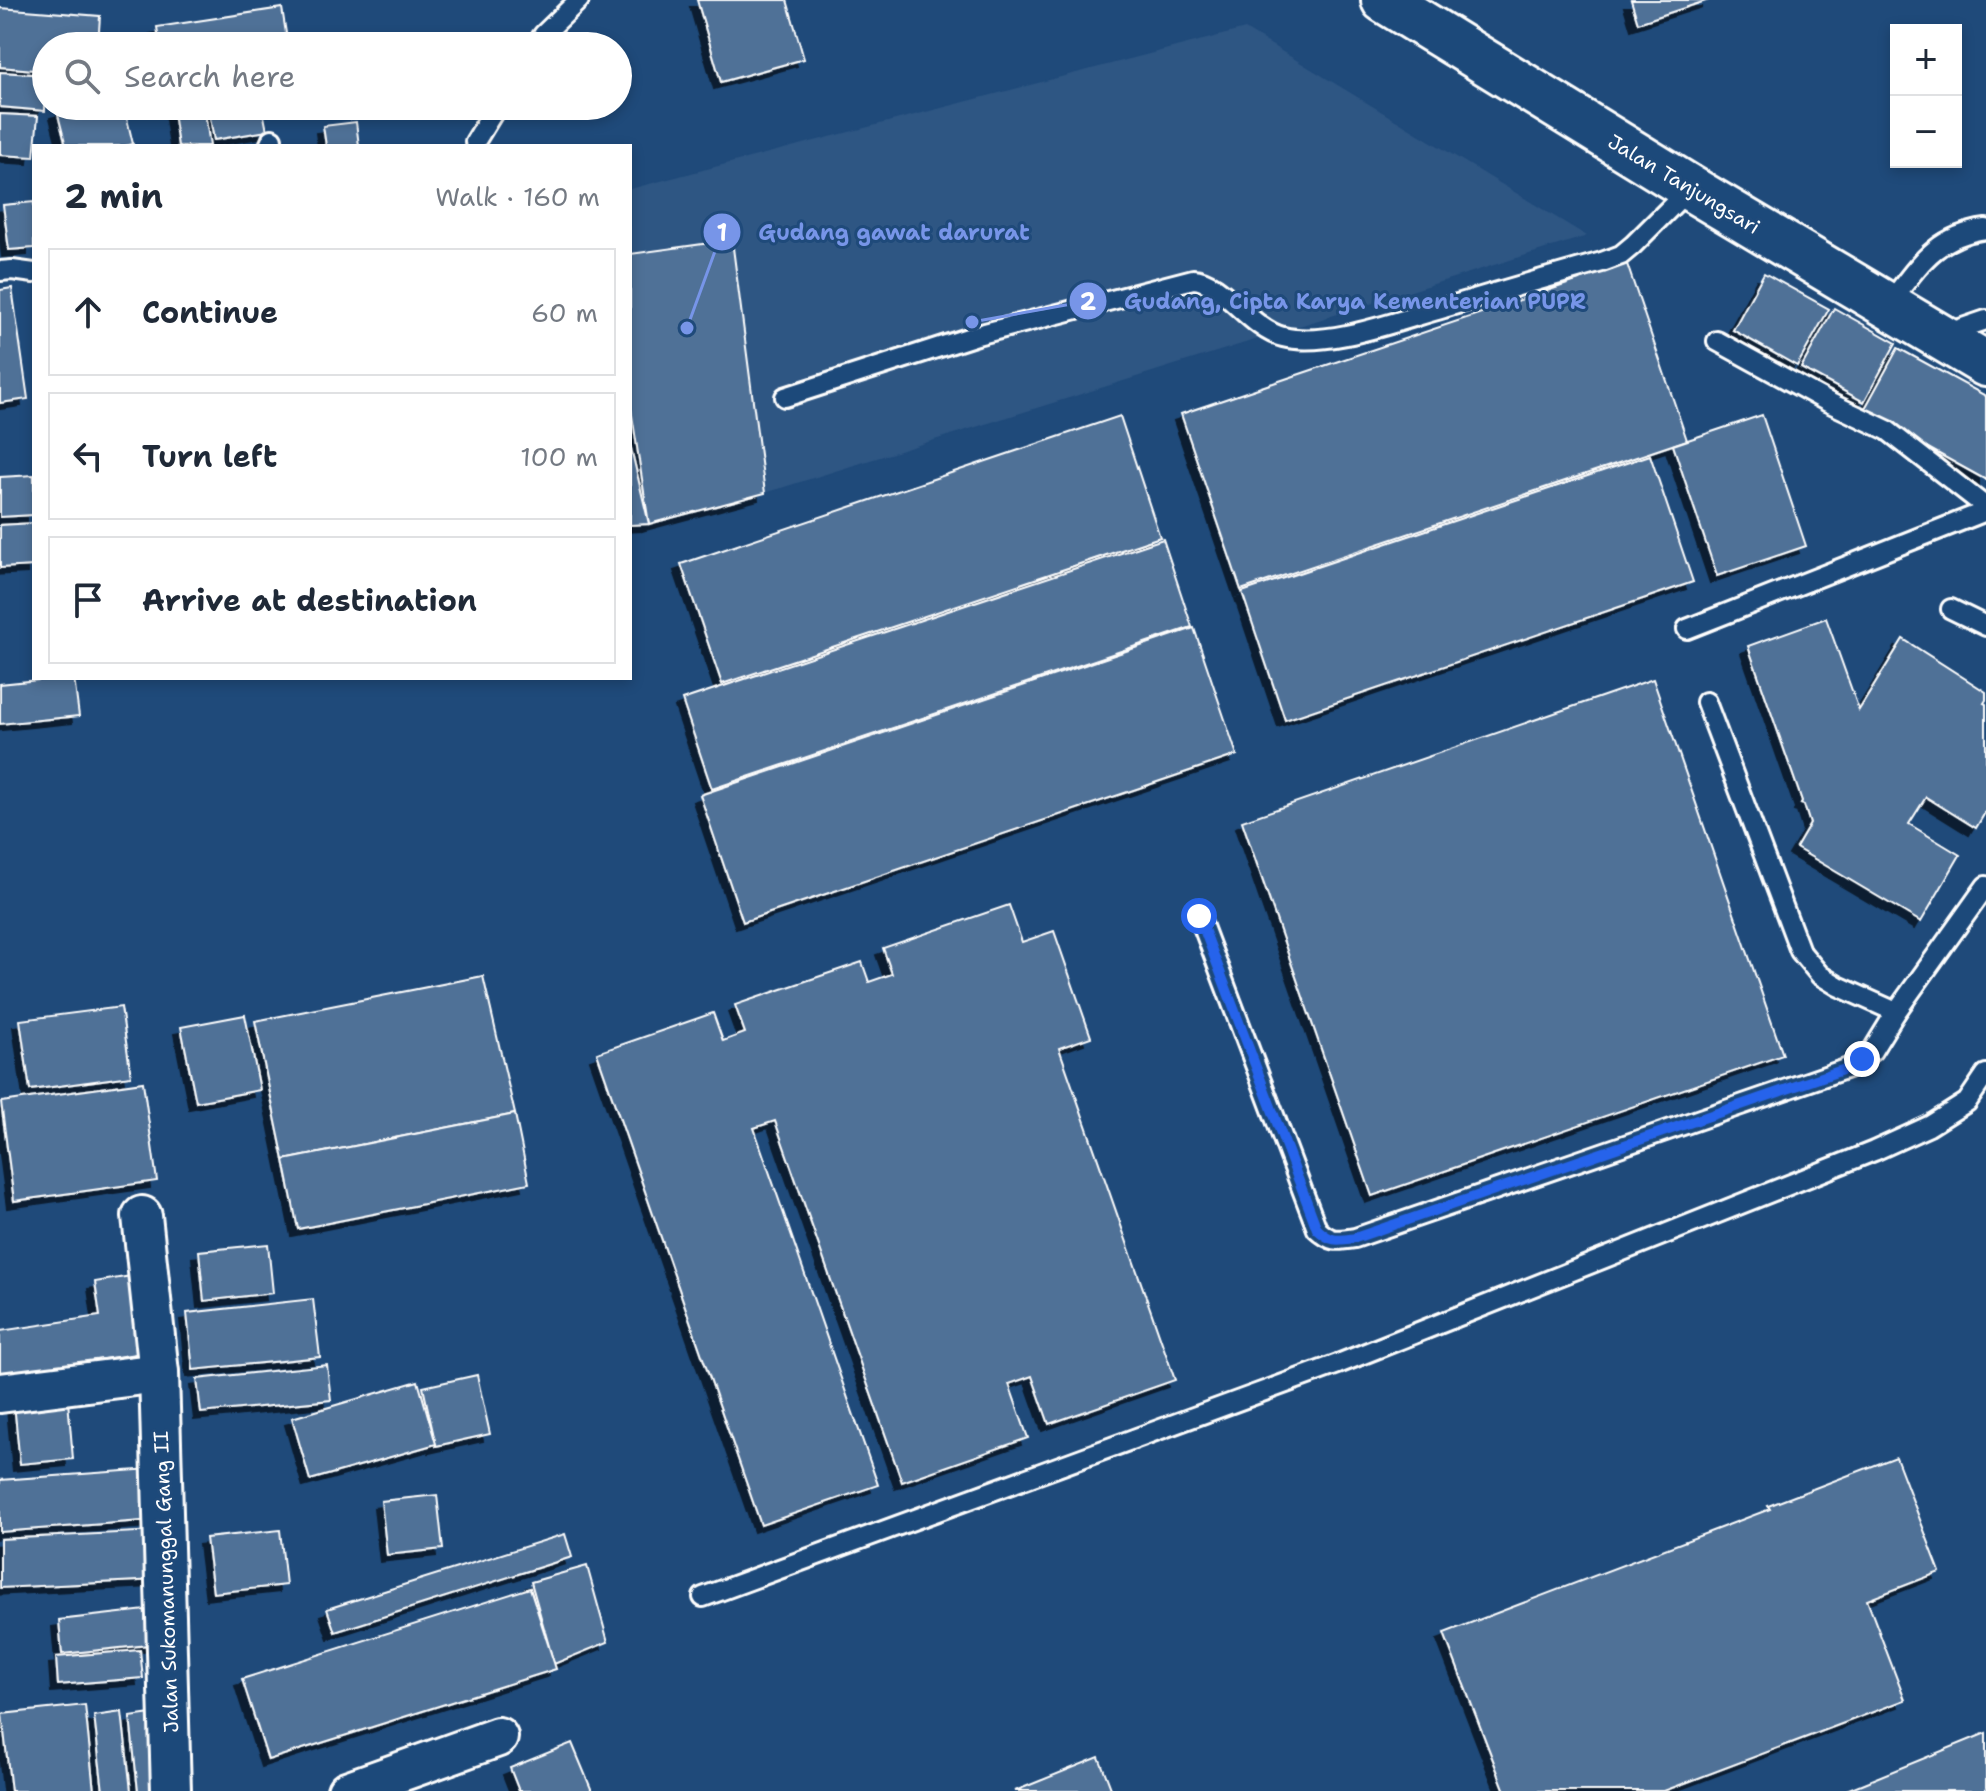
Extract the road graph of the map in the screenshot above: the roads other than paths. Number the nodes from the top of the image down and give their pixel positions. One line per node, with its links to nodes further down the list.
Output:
1 (579, 0): 3 (lane)
2 (1384, 0): 6 (main road, Jalan Tanjungsari)
3 (546, 32)
4 (488, 120): 5 (lane)
5 (475, 142)
6 (1690, 188): 10 (main road, Jalan Tanjungsari); 15 (lane)
7 (1986, 229): 10 (lane)
8 (0, 271): 9 (lane)
9 (32, 273)
10 (1887, 306): 12 (main road, Jalan Tanjungsari)
11 (1986, 320): 12 (lane)
12 (1938, 336): 14 (main road, Jalan Tanjungsari)
13 (1717, 341): 16 (lane)
14 (1986, 364)
15 (785, 397)
16 (1986, 509): 19 (lane)
17 (1951, 609): 18 (lane)
18 (1986, 626)
19 (1687, 629)
20 (1706, 702): 23 (lane)
21 (1986, 886): 23 (lane)
22 (1199, 916): 23 (lane)
23 (1896, 1012)
24 (1986, 1074): 28 (lane)
25 (142, 1216): 26 (street, Jalan Sukomanunggal Gang II)
26 (159, 1373): 27 (street); 30 (street, Jalan Sukomanunggal Gang II)
27 (0, 1393)
28 (703, 1597)
29 (498, 1737): 31 (street)
30 (171, 1791)
31 (347, 1791)

